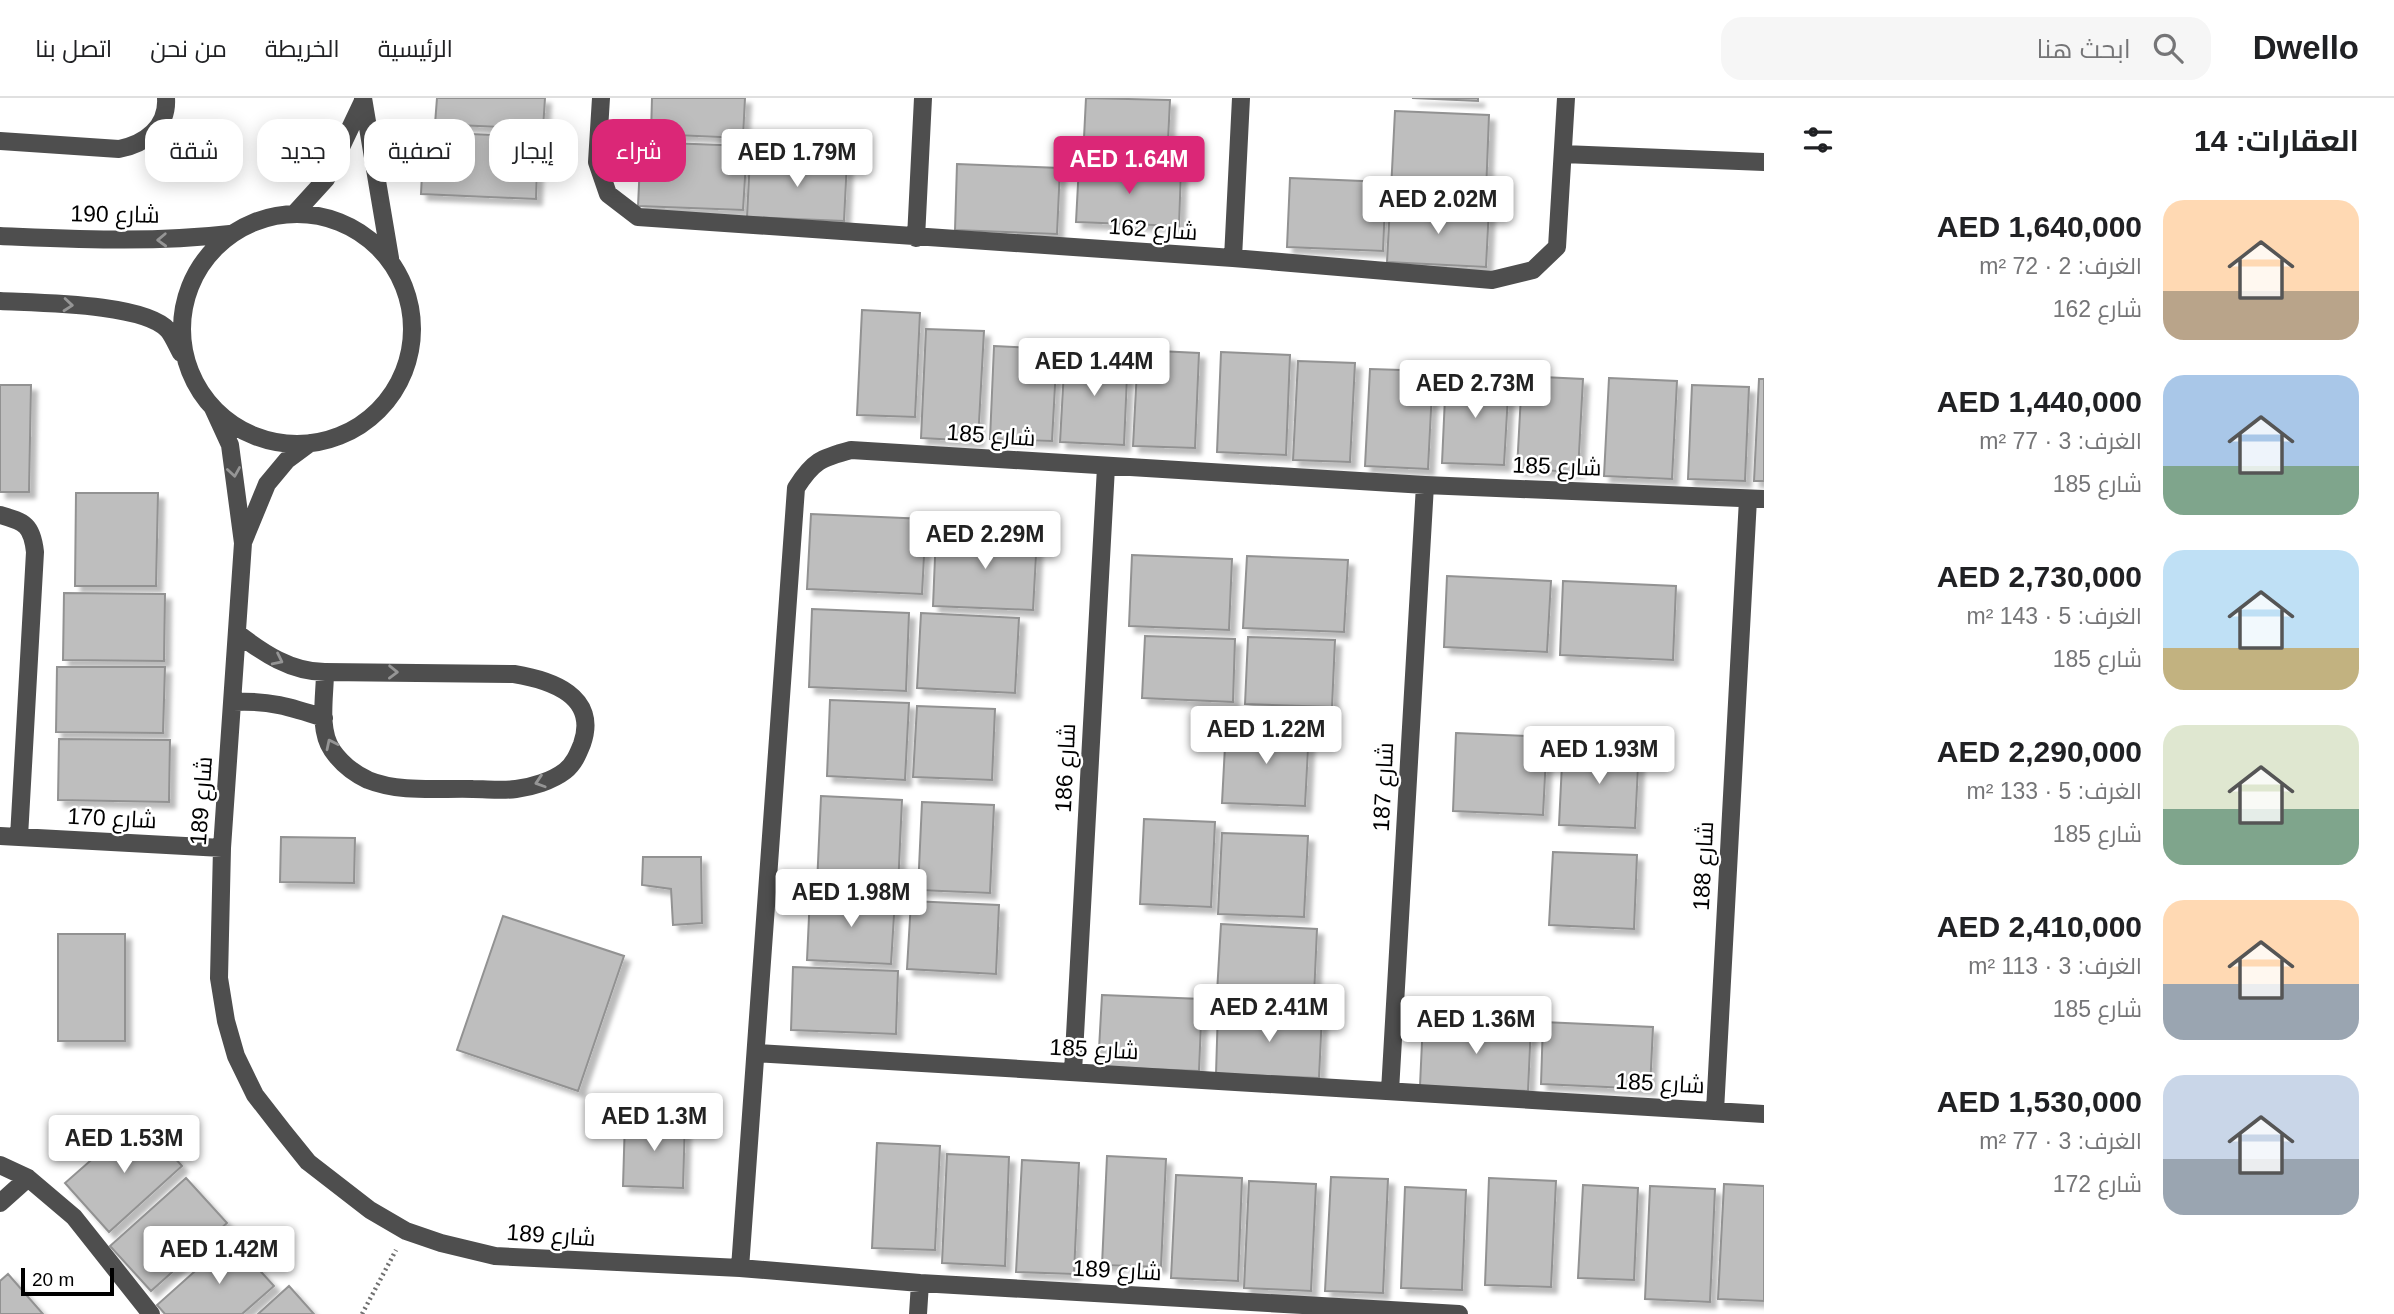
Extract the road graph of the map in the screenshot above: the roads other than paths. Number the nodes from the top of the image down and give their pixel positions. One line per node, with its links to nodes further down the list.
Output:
1 (166, 98): 7 (street)
2 (601, 98): 13 (street, شارع 162)
3 (923, 98): 13 (street)
4 (1241, 98): 15 (street)
5 (1566, 98): 8 (street, شارع 162)
6 (363, 101): 10 (street); 14 (street)
7 (0, 141)
8 (1563, 154): 9 (street); 15 (street, شارع 162)
9 (1764, 162)
10 (295, 213): 11 (street); 14 (street)
11 (230, 234): 12 (street, شارع 190, one-way to 12); 17 (street)
12 (0, 236)
13 (916, 238): 15 (street, شارع 162)
14 (390, 258): 19 (street)
15 (1233, 258)
16 (0, 301): 17 (street, one-way to 17)
17 (185, 360): 18 (street)
18 (213, 408): 19 (street); 24 (street, شارع 189, one-way to 24)
19 (310, 443): 24 (street, شارع 189)
20 (1106, 467): 21 (street, شارع 185); 32 (street, شارع 185); 33 (street, شارع 186)
21 (1425, 485): 22 (street, شارع 185); 34 (street, شارع 187)
22 (1756, 499): 35 (street, شارع 188)
23 (0, 514): 30 (street)
24 (243, 543): 25 (street, شارع 189)
25 (237, 633): 26 (street, one-way to 26); 27 (street, شارع 189)
26 (325, 671): 28 (street); 28 (street, one-way to 28)
27 (233, 702): 28 (street); 31 (street, شارع 189)
28 (324, 718)
29 (0, 836): 30 (street, شارع 170)
30 (19, 837): 31 (street, شارع 170)
31 (222, 848): 40 (street, شارع 189)
32 (756, 1053): 33 (street, شارع 185); 40 (street, شارع 185)
33 (1073, 1072): 34 (street, شارع 185)
34 (1390, 1091): 35 (street, شارع 185)
35 (1714, 1111): 36 (street, شارع 185)
36 (1764, 1114)
37 (0, 1165): 38 (street)
38 (28, 1178): 39 (street); 44 (street)
39 (0, 1203)
40 (740, 1268): 41 (street, شارع 189)
41 (920, 1283): 42 (street, شارع 189); 45 (street)
42 (1241, 1308): 43 (street, شارع 189)
43 (1394, 1311): 46 (street, شارع 189)
44 (151, 1314)
45 (918, 1314)
46 (1459, 1314)

